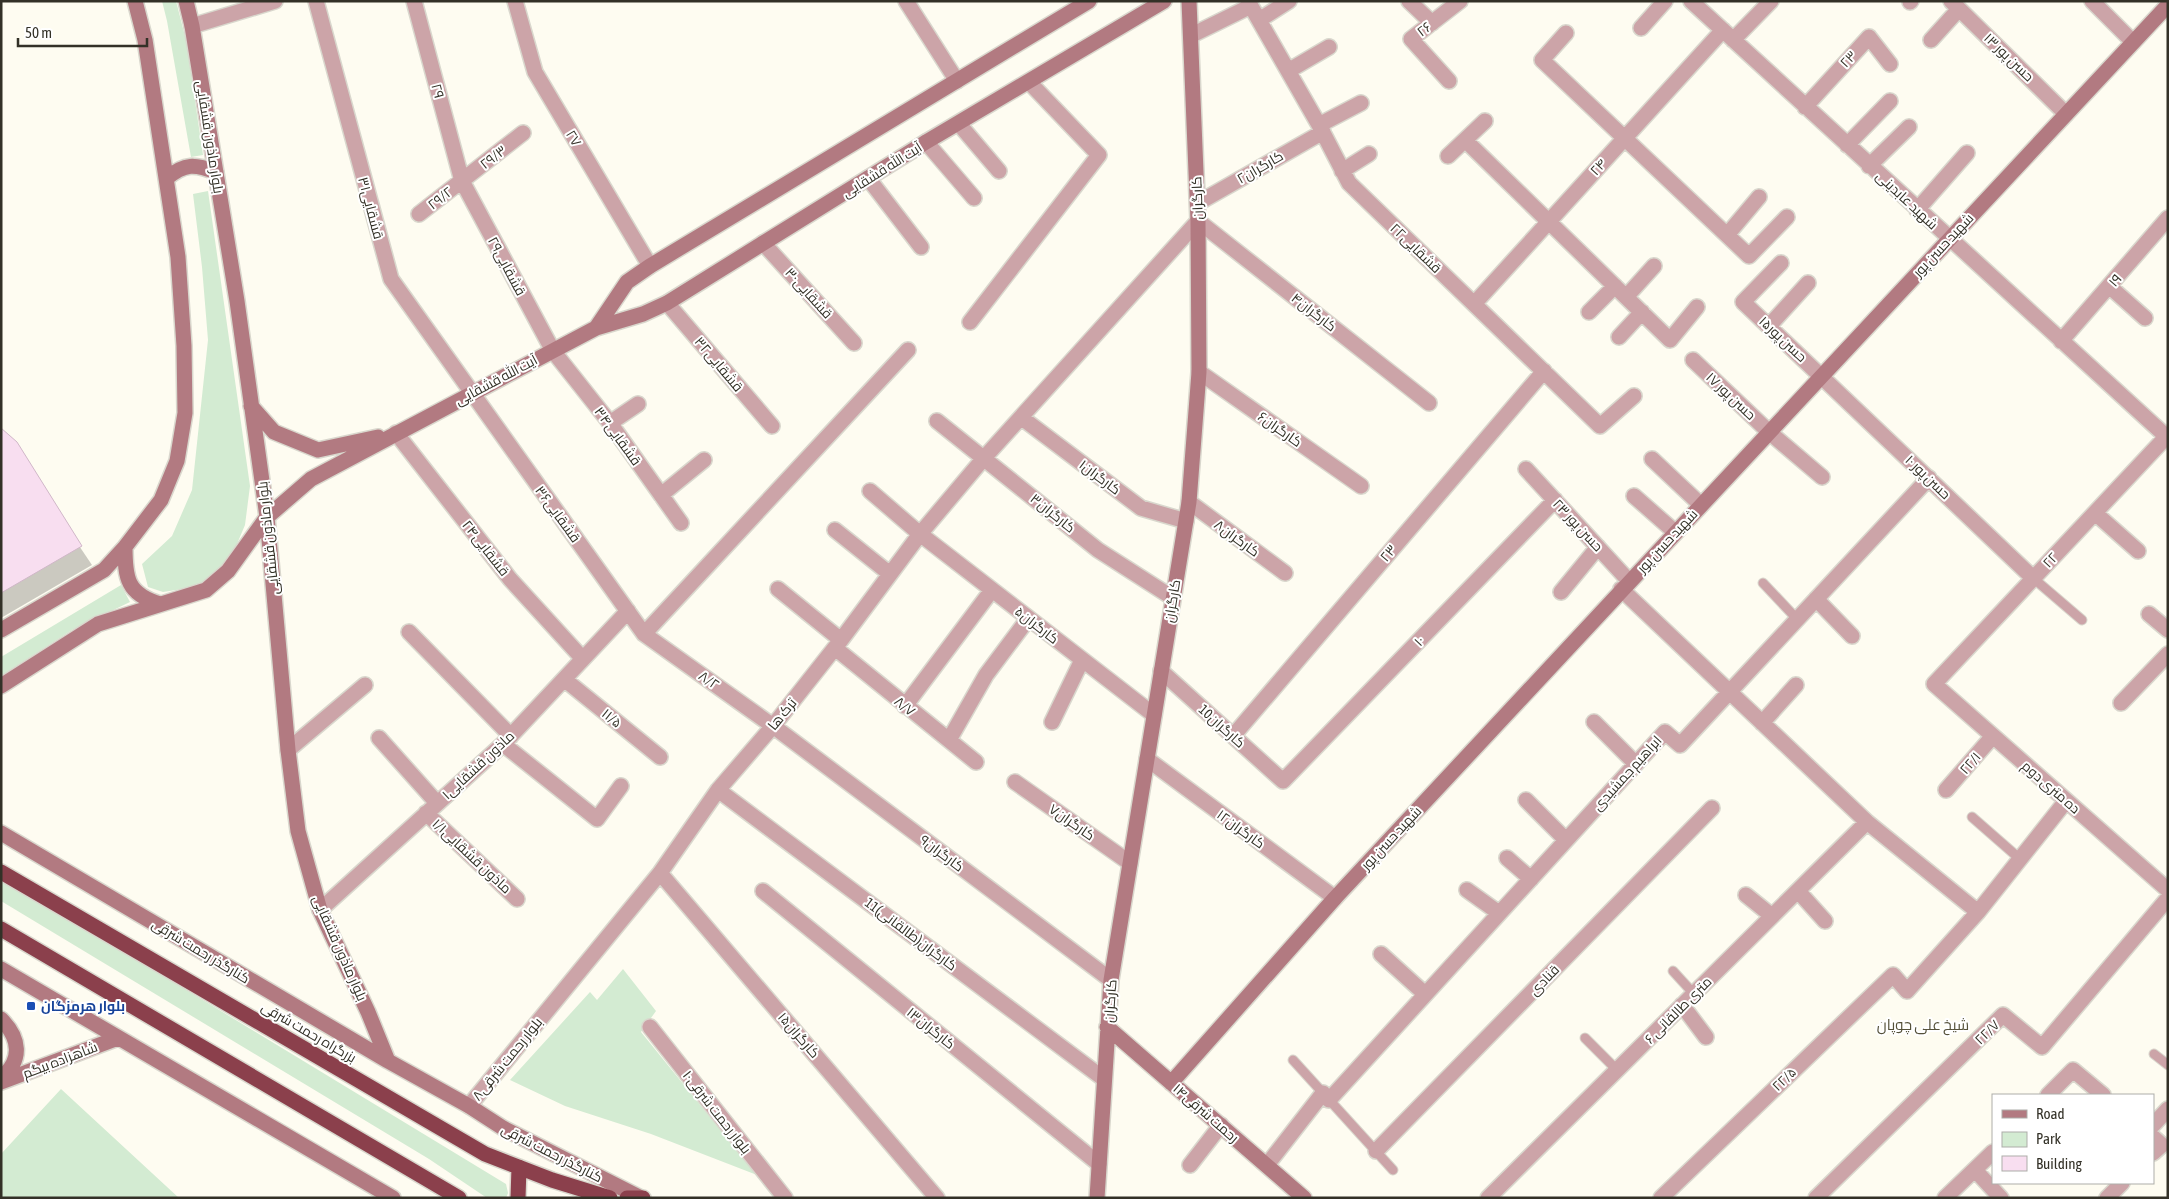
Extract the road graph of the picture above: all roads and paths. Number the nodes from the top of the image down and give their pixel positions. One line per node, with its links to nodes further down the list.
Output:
1 (136, 1): 57 (street)
2 (186, 1): 24 (street, بلوار ماذون قشقایی)
3 (275, 1): 24 (street)
4 (316, 1): 98 (street, ۳۱قشقایی)
5 (414, 1): 59 (street, ۲۹)
6 (515, 1): 74 (street, ۲۷)
7 (906, 1): 34 (street)
8 (1089, 1): 21 (street, آیت الله قشقایی)
9 (1164, 1): 36 (street, آیت الله قشقایی)
10 (1189, 1): 27 (street, کارگران)
11 (1289, 1): 22 (street)
12 (1409, 1): 23 (street)
13 (1460, 1): 23 (street, ۲۶)
14 (1665, 1): 25 (street)
15 (1691, 1): 28 (street, شهید عابدینی)
16 (1771, 1): 28 (street, ۲۴)
17 (2092, 1): 30 (street)
18 (1249, 4): 22 (street, ۲۲قشقایی); 27 (street)
19 (1955, 5): 29 (street); 40 (street, ۱۳ حسن پور)
20 (2168, 5): 30 (street, شهید حسن پور)
21 (1069, 6): 34 (street, آیت الله قشقایی)
22 (1259, 20): 33 (street, ۲۲قشقایی)
23 (1432, 23): 35 (street, ۲۶)
24 (192, 26): 56 (street, بلوار ماذون قشقایی)
25 (1641, 28)
26 (1566, 33): 46 (street)
27 (1192, 35): 62 (street, کارگران)
28 (1728, 35): 39 (street, شهید عابدینی); 46 (street, ۲۴)
29 (1931, 40)
30 (2134, 42): 40 (street, شهید حسن پور)
31 (1329, 47): 33 (street)
32 (1890, 64): 39 (street, ۲۳)
33 (1288, 71): 44 (street, ۲۲قشقایی)
34 (957, 81): 74 (street, آیت الله قشقایی)
35 (1449, 81)
36 (1029, 82): 42 (street, آیت الله قشقایی); 86 (street)
37 (1890, 102): 49 (street)
38 (1361, 103): 44 (street, کارگران۲)
39 (1805, 106): 49 (street, شهید عابدینی)
40 (2066, 114): 70 (street, شهید حسن پور)
41 (1485, 121): 47 (street)
42 (959, 124): 48 (street, آیت الله قشقایی); 54 (street)
43 (1909, 127): 53 (street)
44 (1321, 128): 55 (street, ۲۲قشقایی); 62 (street, کارگران۲)
45 (523, 133): 59 (street, ۲۹/۳)
46 (1625, 138): 68 (street, ۲۴); 69 (street)
47 (1465, 140): 52 (street); 68 (street)
48 (926, 142): 58 (street, آیت الله قشقایی); 61 (street)
49 (1847, 145): 53 (street, شهید عابدینی)
50 (1967, 153): 63 (street)
51 (1369, 154): 55 (street)
52 (1448, 156)
53 (1869, 166): 63 (street, شهید عابدینی)
54 (1000, 171)
55 (1342, 171): 81 (street, ۲۲قشقایی)
56 (216, 172): 57 (street); 102 (street, بلوار ماذون قشقایی)
57 (167, 178): 130 (street)
58 (868, 178): 71 (street, آیت الله قشقایی); 72 (street)
59 (462, 181): 64 (street, ۲۹/۲); 93 (street, قشقایی۲۹)
60 (1758, 197): 69 (street)
61 (974, 198)
62 (1198, 203): 67 (street, کارگران)
63 (1917, 210): 70 (street, شهید عابدینی)
64 (419, 214)
65 (1787, 217): 69 (street)
66 (2168, 218): 78 (street, ۱۹)
67 (1198, 221): 96 (street, کارگران); 100 (street, کارگران۴); 103 (street, ترک ها)
68 (1549, 222): 77 (street); 81 (street, ۲۴)
69 (1727, 235)
70 (1949, 239): 90 (street, شهید عابدینی); 97 (street, شهید حسن پور)
71 (763, 243): 80 (street, آیت الله قشقایی); 91 (street, قشقایی۳۰)
72 (922, 247)
73 (1781, 263): 87 (street, حسن پور۱۵)
74 (650, 266): 88 (street, آیت الله قشقایی)
75 (1654, 266): 79 (street)
76 (1808, 283): 87 (street)
77 (1615, 286): 79 (street); 83 (street)
78 (2109, 286): 85 (street); 90 (street, ۱۹)
79 (1626, 297): 84 (street)
80 (667, 303): 88 (street, آیت الله قشقایی); 106 (street, قشقایی۳۲)
81 (1474, 304): 95 (street, ۲۲قشقایی)
82 (1697, 307): 84 (street)
83 (1590, 312)
84 (1642, 312): 89 (street)
85 (2145, 318)
86 (970, 322)
87 (1769, 326): 97 (street, حسن پور۱۵)
88 (596, 328): 93 (street, آیت الله قشقایی)
89 (1619, 337)
90 (2062, 341): 109 (street, شهید عابدینی)
91 (854, 343)
92 (908, 350): 152 (street)
93 (553, 351): 98 (street, آیت الله قشقایی); 105 (street, قشقایی۳۴)
94 (1693, 360): 108 (street, ۱۷ حسن پور)
95 (1544, 371): 99 (street, ۲۲قشقایی); 172 (street, ۲۳)
96 (1199, 372): 116 (street, ۶کارگران); 121 (street, کارگران)
97 (1823, 376): 108 (street, شهید حسن پور); 115 (street, ۱۰ حسن پور)
98 (472, 393): 107 (street, آیت الله قشقایی); 144 (street, قشقایی۳۶)
99 (1634, 396)
100 (1429, 403)
101 (638, 404): 105 (street)
102 (251, 406): 107 (street); 124 (street, بلوار ماذون قشقایی)
103 (1022, 418): 110 (street, ترک ها); 125 (street, ۱کارگران)
104 (937, 421): 110 (street, کارگران۳)
105 (610, 423): 118 (street, قشقایی۳۴)
106 (772, 426)
107 (396, 432): 124 (street); 156 (street, قشقایی۲۴)
108 (1769, 432): 114 (street, ۱۷ حسن پور); 122 (street, شهید حسن پور)
109 (2167, 436): 123 (street, ۲۲)
110 (984, 458): 129 (street, ترک ها); 141 (street, کارگران۳)
111 (1652, 459): 122 (street)
112 (704, 460): 118 (street)
113 (1526, 469): 120 (street, ۲۳ حسن پور)
114 (1822, 477)
115 (1929, 478): 135 (street, ۱۰ حسن پور); 142 (street, ابراهیم جمشیدی)
116 (1361, 486)
117 (870, 491): 129 (street, کارگران۵)
118 (661, 495): 126 (street, قشقایی۳۴)
119 (1634, 496): 128 (street)
120 (1555, 500): 131 (street, ۲۳ حسن پور); 182 (street, ۱۰)
121 (1189, 502): 125 (street, کارگران); 133 (street, کارگران۸)
122 (1701, 505): 128 (street, شهید حسن پور)
123 (2095, 512): 132 (street); 135 (street, ۲۲)
124 (267, 517): 143 (street); 177 (street, بلوار ماذون قشقایی)
125 (1186, 522): 141 (street, کارگران)
126 (681, 523)
127 (835, 530): 134 (street)
128 (1675, 532): 137 (street, شهید حسن پور)
129 (920, 534): 134 (street, ترک ها); 139 (street, کارگران۵)
130 (125, 547): 143 (street); 149 (street)
131 (1598, 548): 137 (street, ۲۳ حسن پور); 140 (street)
132 (2138, 552)
133 (1286, 573)
134 (890, 574): 154 (street, ترک ها)
135 (2033, 578): 148 (lane); 160 (street, ۲۲)
136 (1763, 583): 147 (lane)
137 (1625, 585): 164 (street, ۲۳ حسن پور); 206 (street, شهید حسن پور)
138 (778, 589): 154 (street, ۸/۷)
139 (992, 590): 146 (street, کارگران۵); 166 (street)
140 (1561, 592)
141 (1173, 598): 158 (street, کارگران)
142 (1816, 599): 147 (street, ابراهیم جمشیدی); 153 (street)
143 (160, 604): 163 (street)
144 (628, 611): 152 (street, قشقایی۳۶); 156 (street, ماذون قشقایی۱)
145 (2149, 614): 150 (street)
146 (1028, 619): 157 (street, کارگران۵); 176 (street)
147 (1797, 619): 164 (street, ابراهیم جمشیدی)
148 (2082, 620)
149 (1, 630)
150 (2168, 630)
151 (409, 632): 175 (street)
152 (644, 634): 171 (street, ۸/۲)
153 (1852, 636)
154 (838, 644): 166 (street, ۸/۷); 171 (street, ترک ها)
155 (2168, 654): 165 (street)
156 (583, 659): 159 (street, ماذون قشقایی۱)
157 (1082, 660): 167 (street, کارگران۵); 168 (street)
158 (1161, 671): 167 (street, کارگران); 172 (street, 10کارگران)
159 (564, 679): 175 (street, ماذون قشقایی۱); 178 (street, ۱۱/۵)
160 (1934, 684): 173 (street, ده متری دوم)
161 (365, 685): 177 (street)
162 (1796, 685): 170 (street)
163 (1, 686)
164 (1729, 692): 170 (street, ۲۳ حسن پور); 181 (street, ابراهیم جمشیدی)
165 (2121, 703)
166 (905, 706): 176 (street, ۸/۷)
167 (1154, 715): 179 (street, کارگران)
168 (1052, 722)
169 (1594, 722): 181 (street)
170 (1762, 723): 192 (street, ۲۳ حسن پور)
171 (773, 726): 185 (street, ترک ها); 218 (street, کارگران۹)
172 (1233, 736): 182 (street, 10کارگران)
173 (1993, 736): 186 (street, ۲۲/۱); 188 (street, ده متری دوم)
174 (379, 738): 189 (street, ماذون قشقایی۱/۱)
175 (507, 740): 184 (street); 189 (street, ماذون قشقایی۱)
176 (949, 740): 180 (street, ۸/۷)
177 (288, 750): 209 (street, بلوار ماذون قشقایی)
178 (660, 757)
179 (1147, 760): 197 (street, کارگران); 206 (street, ۱۲کارگران)
180 (976, 762)
181 (1636, 764): 194 (street, ابراهیم جمشیدی)
182 (1283, 781)
183 (1015, 782): 197 (street, کارگران۷)
184 (620, 786)
185 (718, 790): 199 (street, ترک ها); 235 (street, 11کارگران(طالقانی))
186 (1946, 790)
187 (1526, 800): 194 (street)
188 (2066, 801): 196 (street); 202 (street, ده متری دوم)
189 (432, 808): 208 (street, ماذون قشقایی۱/۱); 209 (street, ماذون قشقایی۱)
190 (1712, 808): 243 (street, قنادی)
191 (1972, 817): 196 (lane)
192 (1867, 822): 203 (street, ۶ متری طالقانی); 210 (street, ۲۳ حسن پور)
193 (1, 833): 231 (street, کنارگذر رحمت شرقی)
194 (1566, 840): 200 (street, ابراهیم جمشیدی)
195 (1506, 858): 200 (street)
196 (2020, 859): 210 (street)
197 (1130, 863): 218 (street, کارگران)
198 (1, 872): 248 (highway, بزرگراه رحمت شرقی)
199 (660, 873): 222 (street, ترک ها); 258 (street, ۱۵کارگران)
200 (1530, 879): 211 (street, ابراهیم جمشیدی)
201 (1467, 890): 211 (street)
202 (2168, 890)
203 (1798, 891): 212 (street, ۶ متری طالقانی); 213 (street)
204 (763, 892): 245 (street, کارگران۱۳)
205 (1746, 895): 212 (street)
206 (1334, 898): 237 (street, شهید حسن پور)
207 (2168, 898): 263 (street, ۲۲/۷)
208 (517, 899)
209 (320, 910): 231 (street, بلوار ماذون قشقایی)
210 (1978, 912): 262 (street, ۲۲/۵)
211 (1499, 913): 219 (street, ابراهیم جمشیدی)
212 (1772, 916): 220 (street, ۶ متری طالقانی)
213 (1825, 921)
214 (1, 929): 254 (highway)
215 (1381, 954): 219 (street)
216 (1, 969): 227 (street)
217 (1673, 971): 220 (lane)
218 (1110, 980): 225 (street, کارگران)
219 (1425, 994): 240 (street, ابراهیم جمشیدی)
220 (1694, 994): 221 (street, ۶ متری طالقانی)
221 (1682, 1006): 226 (street); 233 (street, ۶ متری طالقانی)
222 (545, 1013): 241 (street, بلوار رحمت شرقی۸)
223 (1, 1019): 234 (street)
224 (650, 1027): 257 (street, ۱۰بلوار رحمت شرقی)
225 (1108, 1027): 235 (street, کارگران); 237 (street, ۱۴رحمت شرقی)
226 (1706, 1037)
227 (118, 1038): 236 (street, شاهزاده بیگم); 253 (street)
228 (1585, 1038): 233 (lane)
229 (2154, 1054): 232 (lane)
230 (1293, 1060): 240 (lane)
231 (388, 1061): 241 (street, کنارگذر رحمت شرقی)
232 (2168, 1065)
233 (1617, 1070): 261 (street, ۶ متری طالقانی)
234 (1, 1078)
235 (1104, 1078): 245 (street, کارگران)
236 (1, 1082)
237 (1171, 1082): 242 (street, ۱۴رحمت شرقی)
238 (2049, 1094): 239 (street)
239 (2102, 1094)
240 (1326, 1096): 243 (lane); 246 (street, ابراهیم جمشیدی)
241 (468, 1106): 252 (street, کنارگذر رحمت شرقی)
242 (1221, 1125): 246 (street, ۱۴رحمت شرقی); 247 (street)
243 (1376, 1151): 249 (lane)
244 (1992, 1153): 250 (street)
245 (1099, 1164): 259 (street, کارگران)
246 (1267, 1165): 260 (street, ۱۴رحمت شرقی)
247 (1190, 1166)
248 (519, 1167): 255 (highway); 256 (highway, بزرگراه رحمت شرقی)
249 (1393, 1170)
250 (1975, 1170): 264 (street); 265 (street)
251 (2121, 1184): 266 (street)
252 (636, 1197)
253 (393, 1198)
254 (459, 1198)
255 (518, 1198)
256 (610, 1198)
257 (785, 1198)
258 (937, 1198)
259 (1097, 1198)
260 (1304, 1198)
261 (1488, 1198)
262 (1661, 1198)
263 (1816, 1198)
264 (1945, 1198)
265 (2001, 1198)
266 (2107, 1198)

